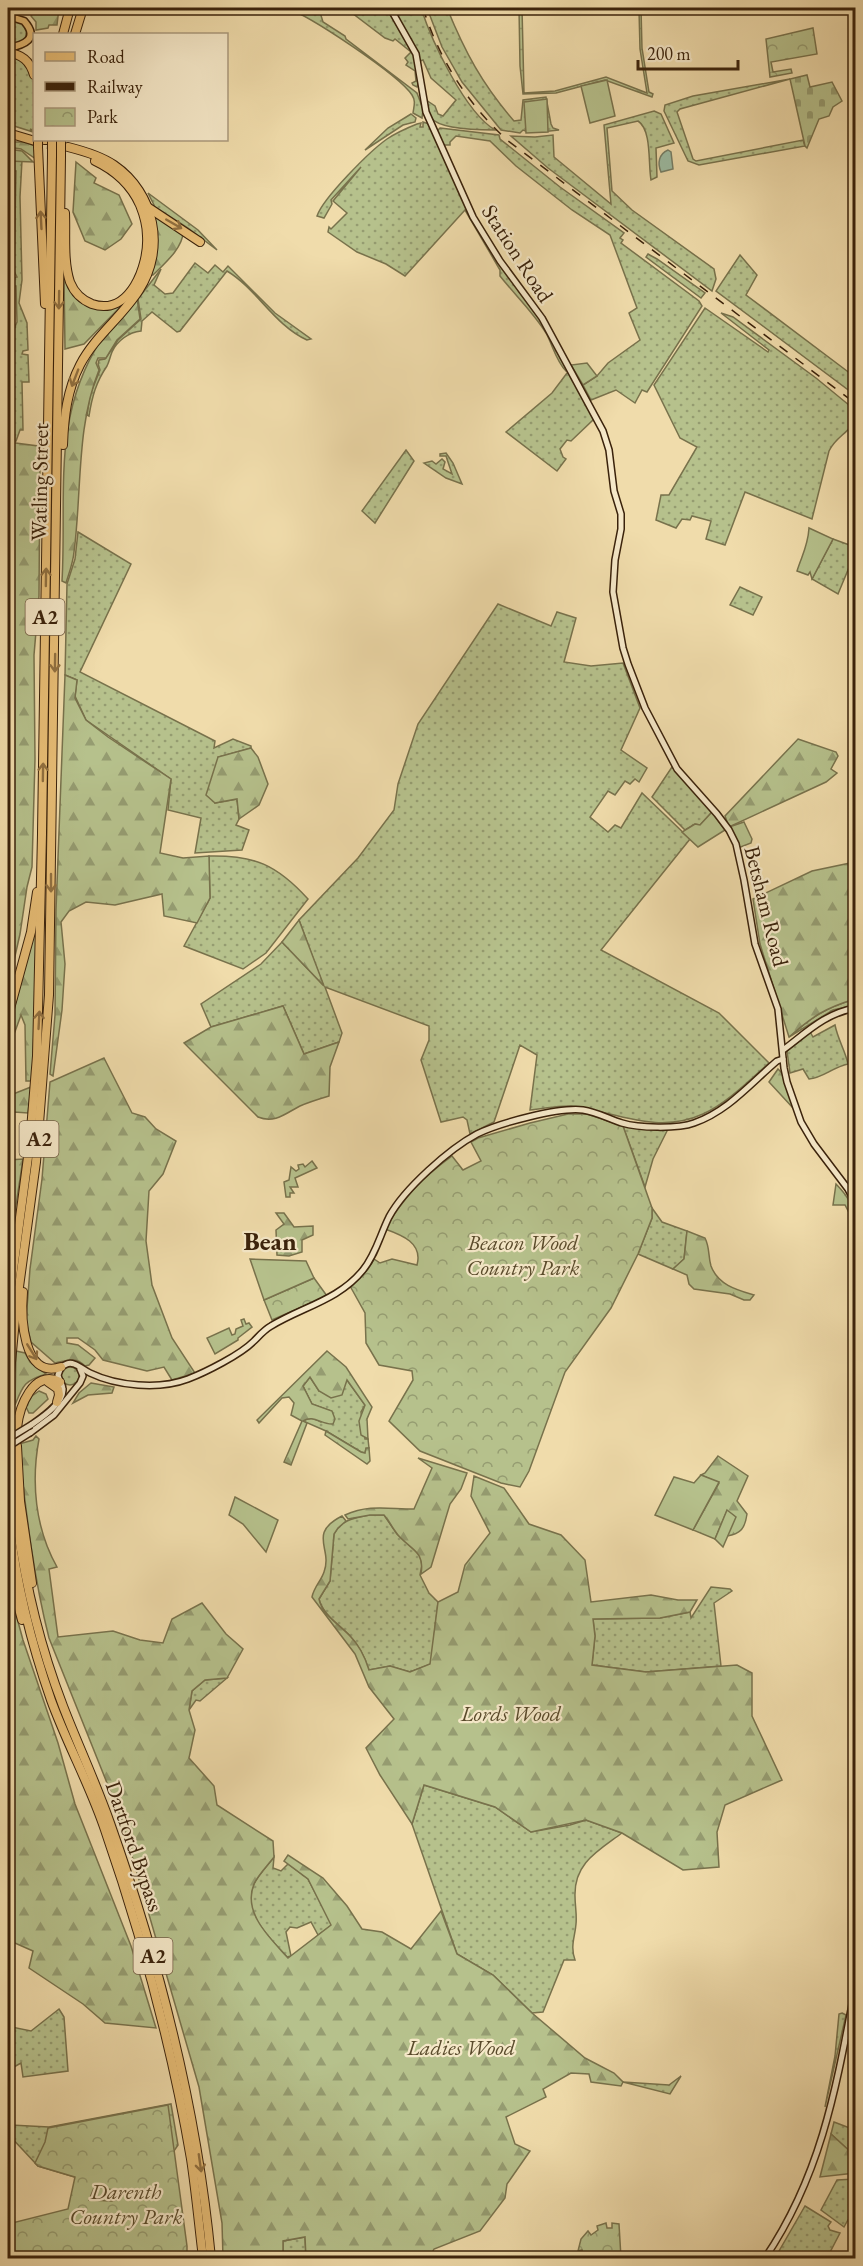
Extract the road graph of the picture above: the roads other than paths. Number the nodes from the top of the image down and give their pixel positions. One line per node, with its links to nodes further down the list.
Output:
1 (24, 8): 5 (main road)
2 (70, 8): 6 (highway)
3 (83, 8): 7 (highway)
4 (390, 8): 21 (main road, Station Road)
5 (8, 15): 8 (main road)
6 (63, 33)
7 (75, 33)
8 (9, 48): 9 (highway); 10 (highway)
9 (33, 63)
10 (33, 73)
11 (8, 128): 13 (highway)
12 (8, 133): 14 (highway)
13 (33, 138)
14 (33, 139)
15 (42, 141): 20 (highway, one-way to 15); 20 (highway, Watling Street / A2, bridge)
16 (61, 141): 17 (highway, Watling Street / A2, bridge)
17 (61, 157): 18 (highway); 22 (highway, Watling Street / A2, one-way to 22)
18 (148, 207): 19 (highway, one-way to 19); 22 (highway, one-way to 22)
19 (200, 242)
20 (48, 404): 23 (highway, Watling Street / A2, one-way to 20)
21 (621, 514): 26 (main road, Betsham Road)
22 (56, 542): 30 (highway, Watling Street / A2, one-way to 30)
23 (42, 832): 25 (highway, A2); 32 (highway, A2, one-way to 23)
24 (855, 1008): 27 (main road)
25 (8, 1016)
26 (783, 1041): 27 (main road); 28 (main road, Betsham Road)
27 (790, 1043): 28 (main road)
28 (783, 1050): 29 (main road, Betsham Road)
29 (783, 1059): 31 (main road, Betsham Road); 36 (main road)
30 (33, 1192): 35 (highway, one-way to 35); 42 (highway, A2)
31 (855, 1204)
32 (8, 1299): 33 (highway, A2)
33 (8, 1308)
34 (77, 1365): 35 (main road); 36 (main road); 39 (main road)
35 (61, 1366): 38 (main road)
36 (106, 1378): 39 (main road)
37 (39, 1383): 38 (highway); 40 (highway); 41 (highway)
38 (61, 1383): 39 (main road); 40 (main road)
39 (79, 1384): 43 (main road, bridge)
40 (57, 1402): 42 (main road, bridge)
41 (17, 1428)
42 (8, 1436)
43 (12, 1447): 49 (highway, Dartford Bypass / A2, one-way to 49)
44 (8, 1514): 46 (highway, Dartford Bypass / A2)
45 (8, 1568): 46 (highway)
46 (51, 1700): 48 (highway, Dartford Bypass / A2)
47 (855, 1983): 50 (main road)
48 (202, 2259)
49 (211, 2259)
50 (765, 2259)

